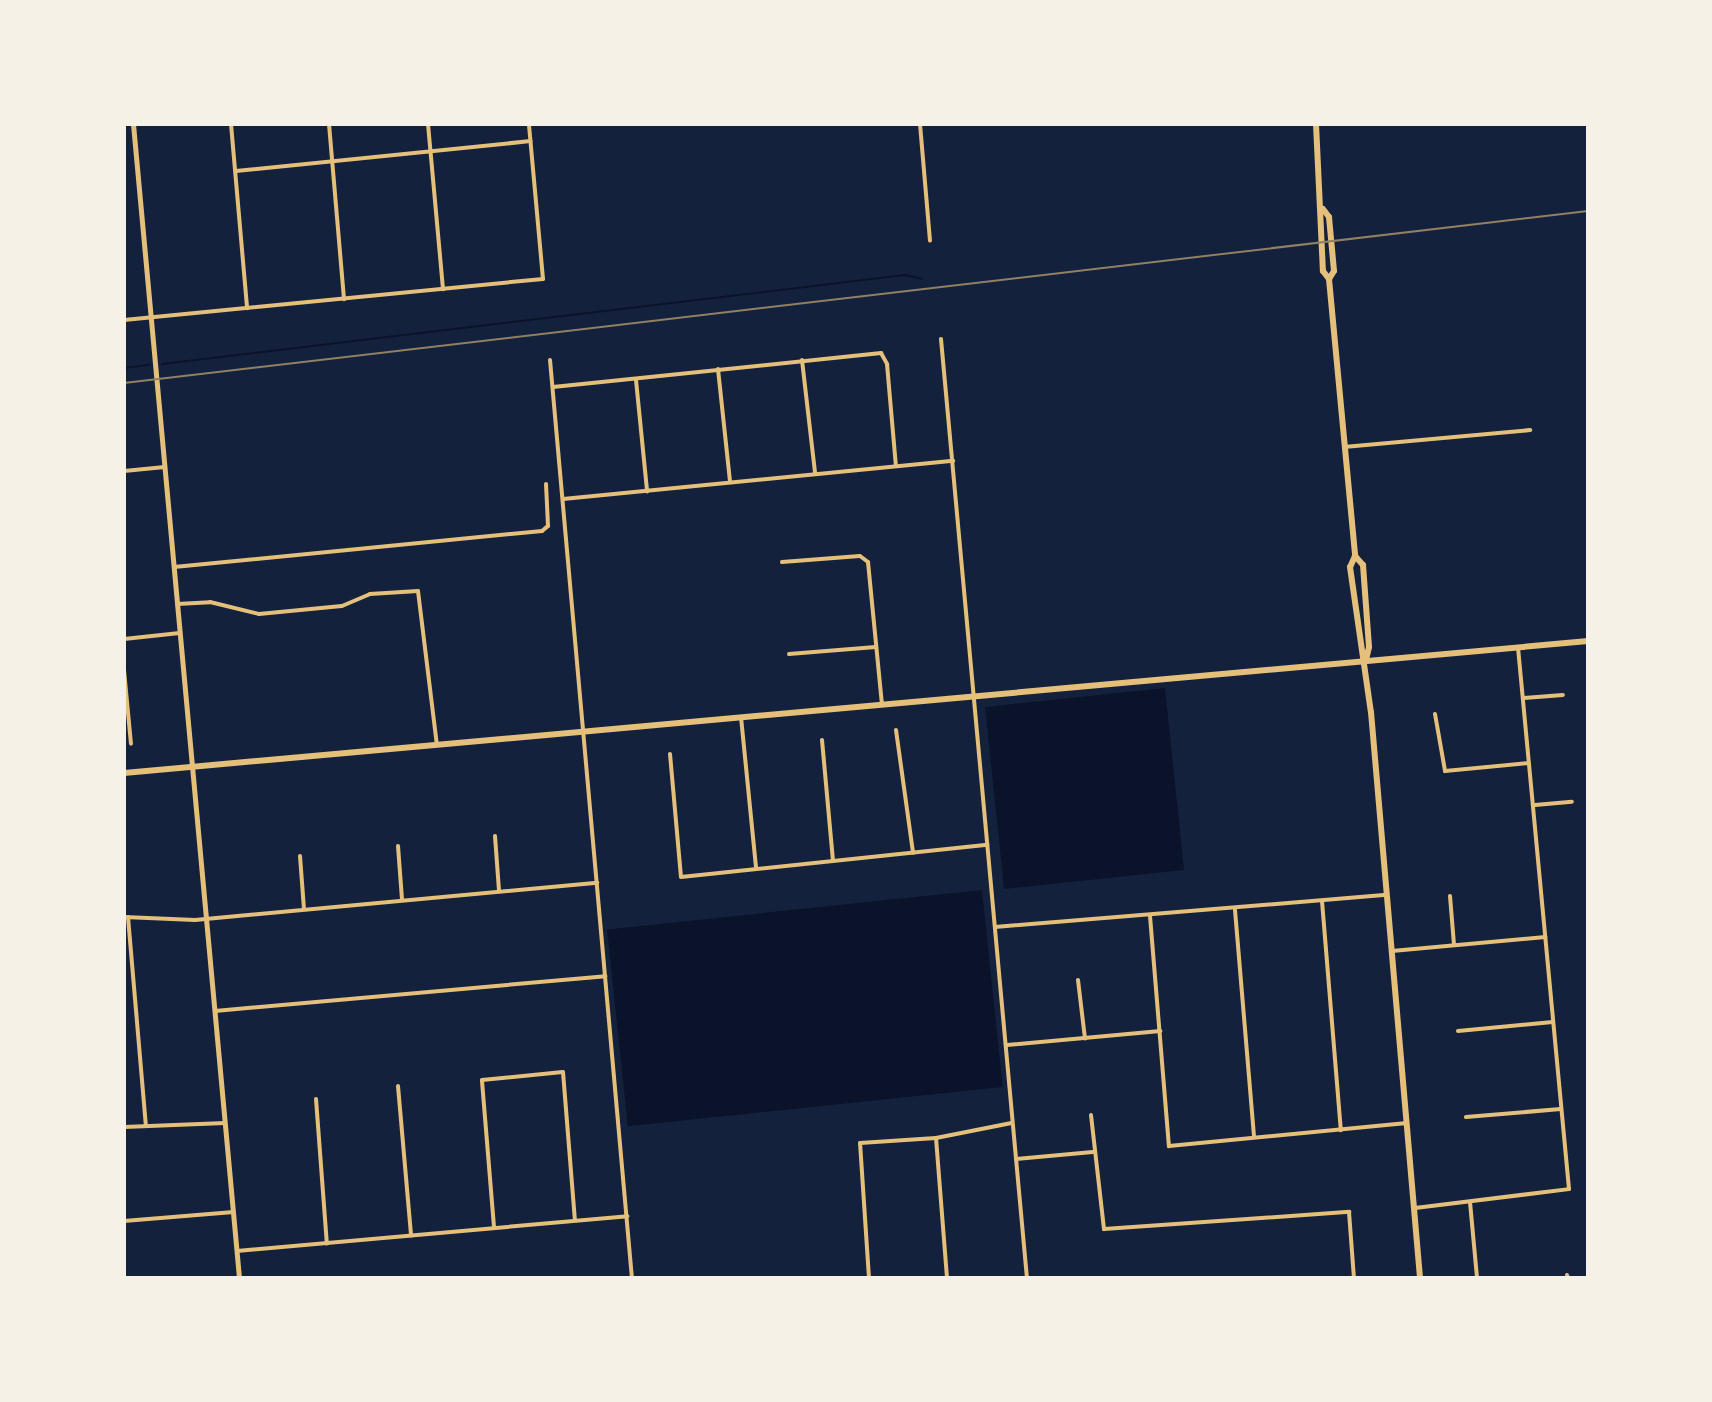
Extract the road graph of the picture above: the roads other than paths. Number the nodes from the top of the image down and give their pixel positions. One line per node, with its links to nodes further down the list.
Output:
1 (231, 124): 12 (street)
2 (329, 124): 11 (street)
3 (428, 124): 10 (street)
4 (529, 124): 9 (street)
5 (920, 124): 13 (street)
6 (1316, 124): 26 (main road)
7 (134, 127): 8 (street); 17 (street)
8 (124, 130)
9 (530, 141): 10 (street); 14 (street)
10 (431, 150): 11 (street); 14 (street)
11 (332, 159): 12 (street); 15 (street)
12 (236, 171): 16 (street)
13 (930, 241)
14 (443, 289): 15 (street)
15 (344, 299): 16 (street)
16 (247, 308): 17 (street)
17 (150, 317): 18 (street); 29 (street)
18 (124, 320)
19 (941, 339): 27 (street)
20 (550, 360): 24 (street)
21 (802, 360): 22 (street); 28 (street); 31 (street)
22 (718, 369): 23 (street); 32 (street)
23 (636, 380): 24 (street); 34 (street)
24 (552, 387): 35 (street)
25 (1530, 430): 26 (street)
26 (1344, 447): 36 (main road)
27 (953, 461): 28 (street); 49 (street)
28 (896, 466): 31 (street)
29 (165, 467): 30 (street); 38 (street)
30 (124, 471)
31 (815, 474): 32 (street)
32 (730, 483): 34 (street)
33 (546, 484): 38 (street)
34 (647, 491): 35 (street)
35 (563, 499): 55 (street)
36 (1355, 556): 46 (main road); 46 (main road)
37 (782, 562): 43 (street)
38 (174, 567): 39 (street)
39 (177, 604): 40 (street); 58 (street)
40 (180, 633): 41 (street); 61 (street)
41 (124, 639)
42 (1588, 641): 44 (main road)
43 (876, 647): 45 (street); 51 (street)
44 (1518, 647): 46 (main road); 50 (street)
45 (789, 654)
46 (1366, 660): 49 (main road); 74 (main road)
47 (124, 670): 57 (street)
48 (1563, 695): 50 (street)
49 (974, 696): 51 (main road); 66 (street)
50 (1523, 698): 60 (street)
51 (882, 704): 53 (main road)
52 (1435, 714): 60 (street)
53 (741, 717): 55 (main road); 71 (street)
54 (896, 730): 68 (street)
55 (583, 732): 58 (main road); 72 (street)
56 (822, 740): 70 (street)
57 (131, 744)
58 (437, 745): 61 (main road)
59 (670, 754): 71 (street)
60 (1529, 763): 64 (street)
61 (191, 767): 62 (main road); 82 (street)
62 (124, 773)
63 (1572, 802): 64 (street)
64 (1534, 805): 84 (street)
65 (495, 836): 73 (street)
66 (987, 845): 68 (street); 83 (street)
67 (398, 846): 76 (street)
68 (913, 853): 70 (street)
69 (300, 856): 78 (street)
70 (833, 860): 71 (street)
71 (756, 867)
72 (597, 883): 73 (street); 87 (street)
73 (499, 890): 76 (street)
74 (1387, 895): 77 (street); 86 (main road)
75 (1450, 896): 85 (street)
76 (402, 900): 78 (street)
77 (1322, 901): 79 (street); 105 (street)
78 (304, 909): 82 (street)
79 (1235, 910): 80 (street); 106 (street)
80 (1150, 916): 83 (street); 91 (street)
81 (126, 917): 82 (street); 103 (street)
82 (205, 919): 89 (street)
83 (995, 927): 94 (street)
84 (1546, 937): 85 (street); 90 (street)
85 (1454, 945): 86 (street)
86 (1392, 951): 102 (main road)
87 (605, 976): 89 (street); 113 (street)
88 (1078, 980): 93 (street)
89 (215, 1011): 100 (street)
90 (1553, 1022): 92 (street); 97 (street)
91 (1160, 1031): 93 (street); 106 (street)
92 (1458, 1031)
93 (1085, 1039): 94 (street)
94 (1007, 1045): 101 (street)
95 (398, 1086): 117 (street)
96 (316, 1099): 118 (street)
97 (1561, 1109): 99 (street); 110 (street)
98 (1091, 1115): 108 (street)
99 (1466, 1117)
100 (225, 1123): 103 (street); 112 (street)
101 (1012, 1123): 107 (street); 109 (street)
102 (1407, 1123): 105 (street); 111 (main road)
103 (146, 1125): 104 (street)
104 (124, 1127)
105 (1341, 1130): 106 (street)
106 (1254, 1137)
107 (936, 1138): 122 (street); 123 (street)
108 (1093, 1152): 109 (street); 125 (street)
109 (1016, 1159): 124 (street)
110 (1470, 1202): 111 (street); 127 (street)
111 (1415, 1208): 126 (main road)
112 (234, 1212): 115 (street); 119 (street)
113 (627, 1216): 114 (street); 121 (street)
114 (575, 1220): 116 (street); 116 (street)
115 (124, 1221)
116 (494, 1227): 117 (street)
117 (411, 1235): 118 (street)
118 (327, 1244): 119 (street)
119 (237, 1251): 120 (street)
120 (239, 1278)
121 (632, 1278)
122 (869, 1278)
123 (947, 1278)
124 (1027, 1278)
125 (1354, 1278)
126 (1420, 1278)
127 (1477, 1278)

